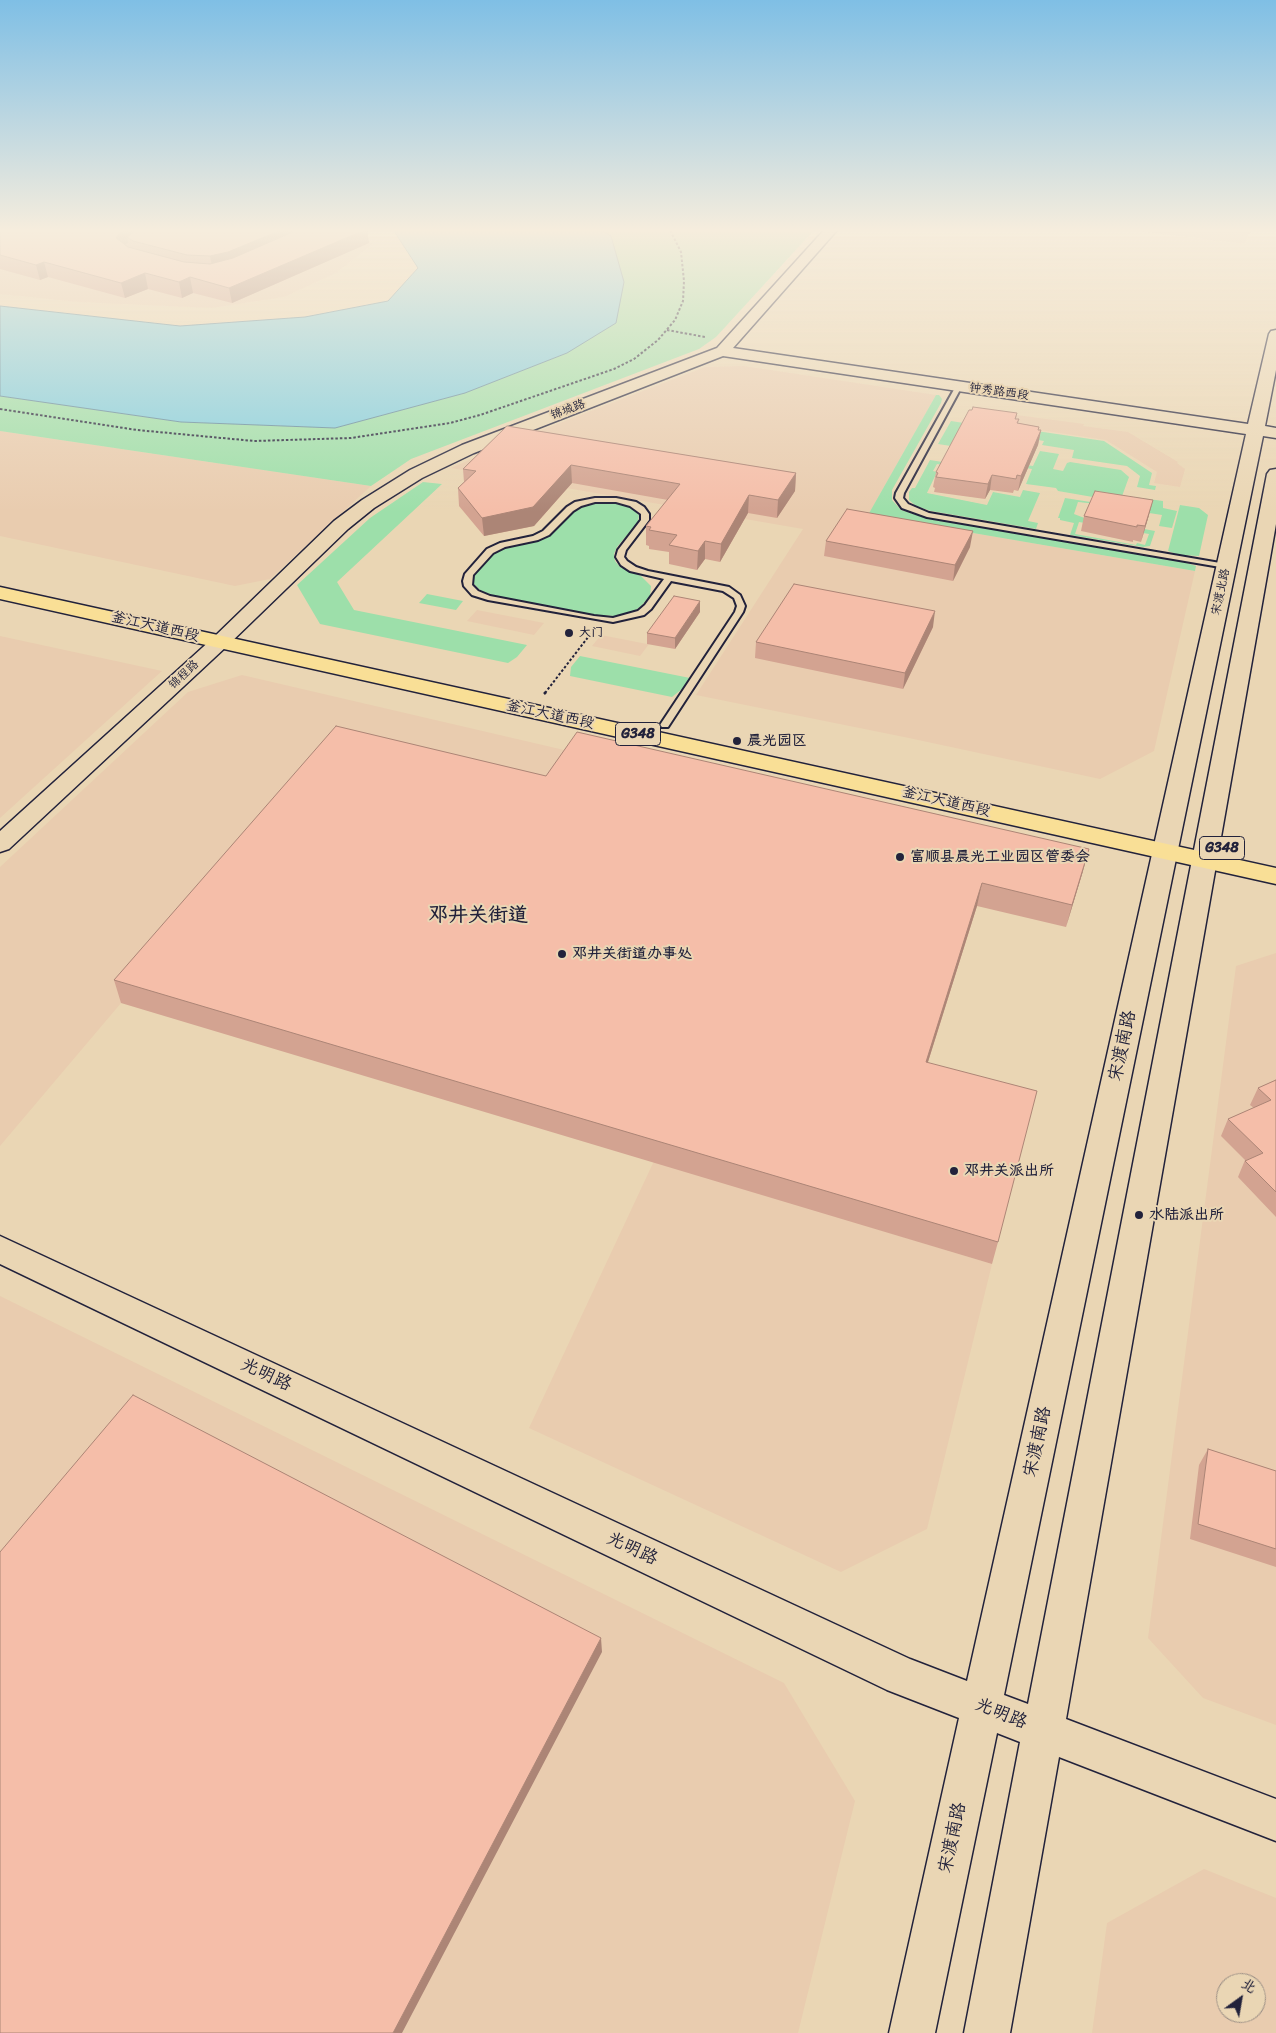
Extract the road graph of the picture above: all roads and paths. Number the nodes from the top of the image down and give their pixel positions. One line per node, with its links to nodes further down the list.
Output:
1 (672, 323): 3 (path)
2 (748, 323): 5 (main road)
3 (666, 330): 5 (path); 7 (path)
4 (1276, 334): 8 (main road, 宋渡北路)
5 (727, 346): 6 (main road, 钟秀路西段); 10 (main road, 锦城路)
6 (959, 386): 8 (main road, 钟秀路西段); 12 (lane)
7 (0, 409)
8 (1255, 430): 9 (main road, 钟秀路西段); 12 (main road, 宋渡北路)
9 (1276, 433)
10 (416, 474): 17 (main road, 锦程路)
11 (1276, 474): 22 (main road)
12 (1226, 566): 21 (main road, 宋渡北路)
13 (669, 578): 16 (lane); 16 (lane); 19 (lane)
14 (0, 581): 17 (highway, 釜江大道西段 / G348)
15 (0, 592): 17 (highway, 釜江大道西段 / G348)
16 (602, 619): 18 (path)
17 (226, 637): 18 (highway, 釜江大道西段 / G348); 20 (main road, 锦程路); 21 (highway, 釜江大道西段 / G348)
18 (540, 698): 19 (highway, 釜江大道西段 / G348)
19 (665, 725): 21 (highway, 釜江大道西段 / G348)
20 (0, 844)
21 (1167, 844): 22 (highway, 釜江大道西段 / G348); 26 (main road, 宋渡南路)
22 (1206, 852): 23 (highway, 釜江大道西段 / G348); 24 (highway, 釜江大道西段 / G348); 27 (main road)
23 (1276, 860)
24 (1276, 876)
25 (0, 1250): 26 (main road, 光明路)
26 (982, 1706): 27 (main road, 光明路); 29 (main road, 宋渡南路)
27 (1043, 1731): 28 (main road, 光明路); 30 (main road)
28 (1276, 1820)
29 (912, 2033)
30 (987, 2033)

